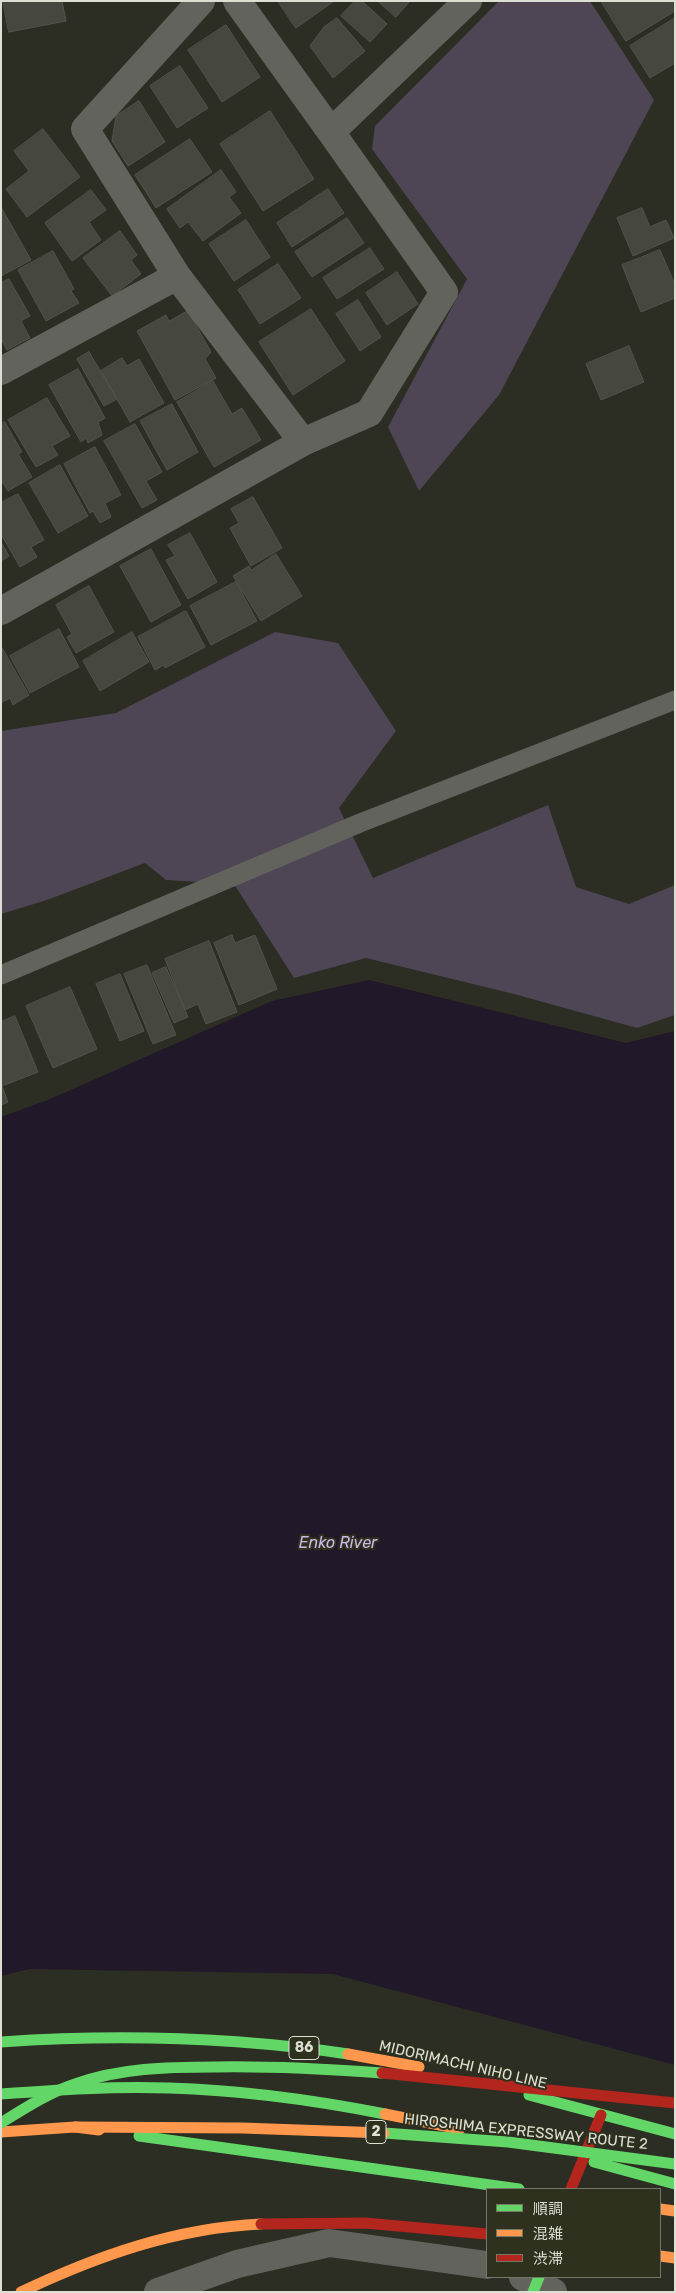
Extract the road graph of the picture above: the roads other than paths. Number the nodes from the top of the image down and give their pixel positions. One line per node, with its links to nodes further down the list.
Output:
1 (201, 1): 5 (street)
2 (237, 1): 4 (street)
3 (468, 1): 4 (street)
4 (331, 132): 7 (street)
5 (177, 276): 6 (street); 7 (street)
6 (1, 371)
7 (303, 442): 8 (street)
8 (1, 611)
9 (675, 700): 10 (lane)
10 (1, 975)
11 (1, 2042): 14 (main road, MIDORIMACHI NIHO LINE / 86)
12 (1, 2094): 19 (main road)
13 (675, 2103): 15 (main road, bridge)
14 (600, 2115): 18 (main road, MIDORIMACHI NIHO LINE / 86); 19 (main road)
15 (1, 2123)
16 (75, 2127): 17 (main road, HIROSHIMA EXPRESSWAY ROUTE 2 / 2); 20 (main road, HIROSHIMA EXPRESSWAY ROUTE 2 / 2, bridge); 22 (main road, HIROSHIMA EXPRESSWAY ROUTE 2 / 2, bridge)
17 (1, 2132)
18 (675, 2134)
19 (584, 2159): 21 (main road); 23 (main road)
20 (675, 2164)
21 (675, 2184)
22 (512, 2188)
23 (571, 2188)
24 (661, 2209): 25 (main road)
25 (675, 2211)
26 (486, 2234): 30 (main road)
27 (661, 2256): 28 (main road)
28 (675, 2258)
29 (486, 2265): 31 (street)
30 (21, 2292)
31 (158, 2292)

